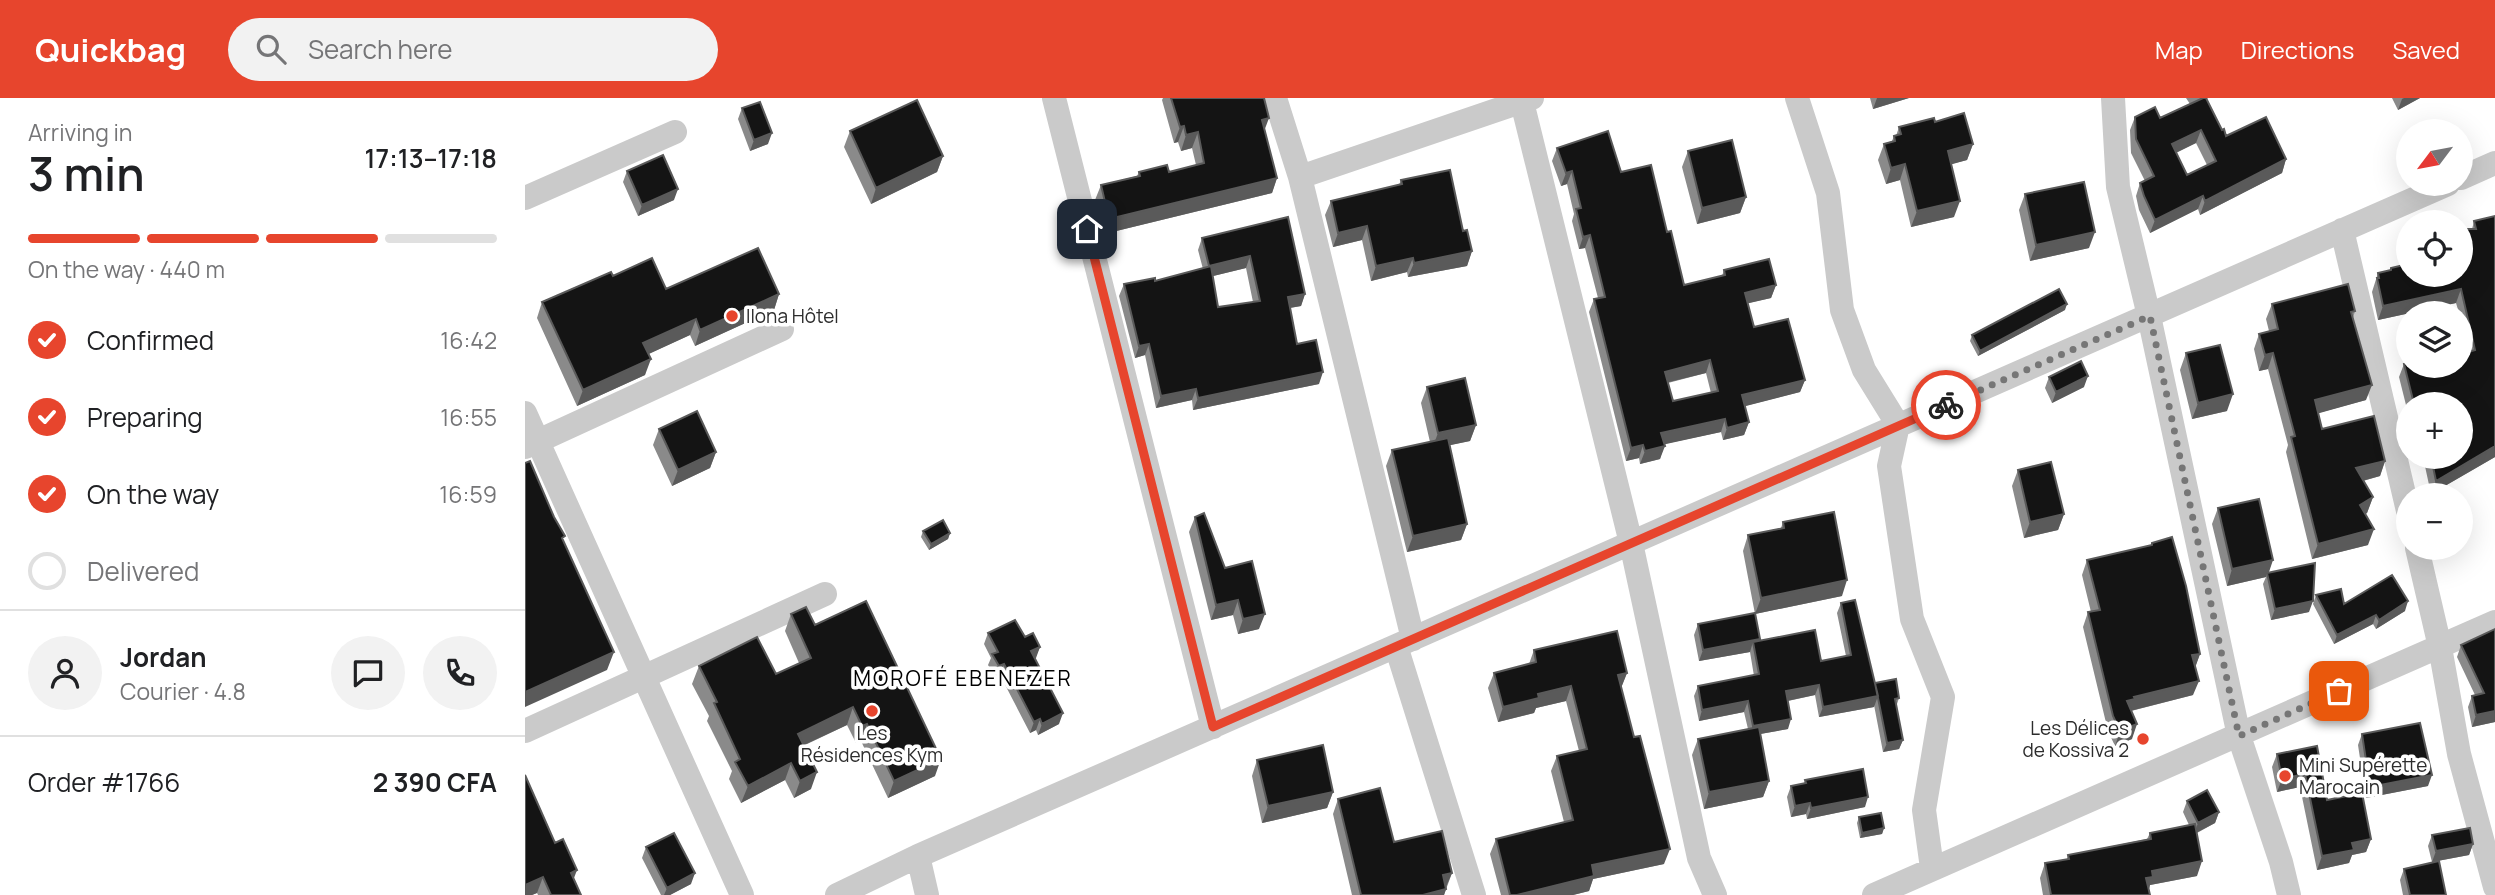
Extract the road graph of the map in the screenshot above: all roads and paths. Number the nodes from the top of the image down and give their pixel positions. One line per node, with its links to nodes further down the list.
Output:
1 (1054, 98): 26 (street)
2 (1275, 98): 9 (street)
3 (1797, 98): 16 (street)
4 (2113, 98): 13 (street)
5 (1527, 100): 9 (street); 19 (street)
6 (675, 132): 11 (street)
7 (2495, 163): 8 (street)
8 (2473, 173)
9 (1300, 177): 23 (street)
10 (2420, 196): 12 (street)
11 (525, 198)
12 (2342, 230): 13 (street); 18 (street)
13 (2150, 316): 16 (street); 28 (street)
14 (782, 329): 17 (street)
15 (525, 413): 17 (street)
16 (1898, 425): 19 (street); 30 (street)
17 (531, 444): 25 (street)
18 (2401, 483)
19 (1631, 543): 23 (street); 36 (street)
20 (2420, 560): 24 (street)
21 (825, 594): 25 (street)
22 (2495, 622): 24 (street)
23 (1404, 642): 26 (street); 35 (street)
24 (2440, 647): 28 (street); 31 (street)
25 (644, 678): 27 (street); 32 (street)
26 (1213, 727): 29 (street)
27 (525, 731)
28 (2239, 736): 30 (street); 38 (street)
29 (918, 856): 33 (street); 34 (street)
30 (1932, 868): 37 (street)
31 (2495, 887)
32 (742, 895)
33 (837, 895)
34 (927, 895)
35 (1474, 895)
36 (1715, 895)
37 (1874, 895)
38 (2289, 895)

